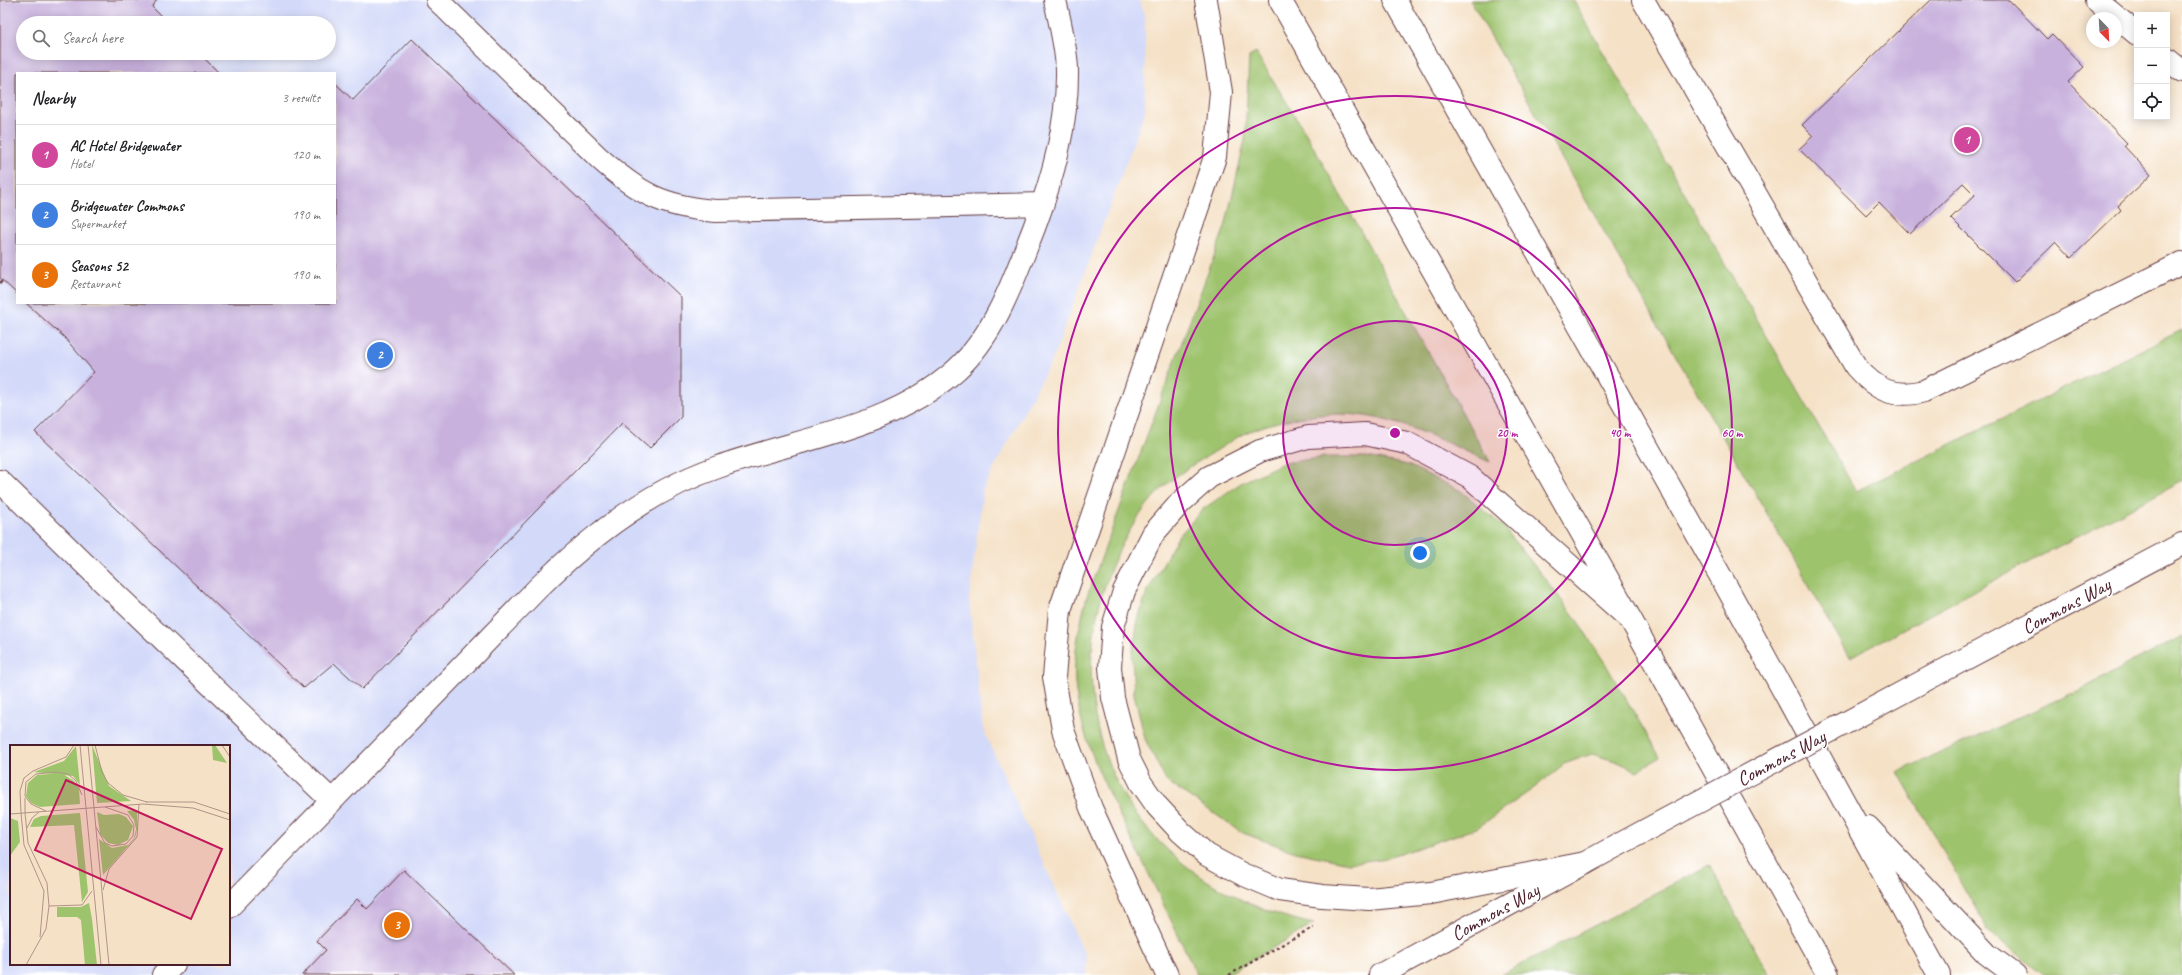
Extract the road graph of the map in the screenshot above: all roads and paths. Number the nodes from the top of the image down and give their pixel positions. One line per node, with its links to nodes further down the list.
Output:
1 (437, 0): 11 (main road)
2 (1055, 0): 11 (main road)
3 (1206, 0): 21 (main road)
4 (1280, 0): 15 (main road)
5 (1395, 0): 17 (main road)
6 (1643, 0): 12 (main road)
7 (2096, 0): 8 (main road)
8 (2134, 32)
9 (2170, 61): 10 (main road)
10 (2182, 71)
11 (1043, 204): 16 (main road)
12 (2182, 263)
13 (0, 481): 16 (main road)
14 (2182, 544): 18 (main road, Commons Way, bridge)
15 (1631, 620): 18 (main road); 24 (main road)
16 (331, 800): 19 (main road)
17 (1845, 803): 25 (main road); 26 (main road)
18 (1585, 863): 23 (main road, Commons Way)
19 (230, 906)
20 (1320, 923): 22 (path)
21 (1167, 975)
22 (1229, 975)
23 (1380, 975)
24 (1828, 975)
25 (1938, 975)
26 (2015, 975)

